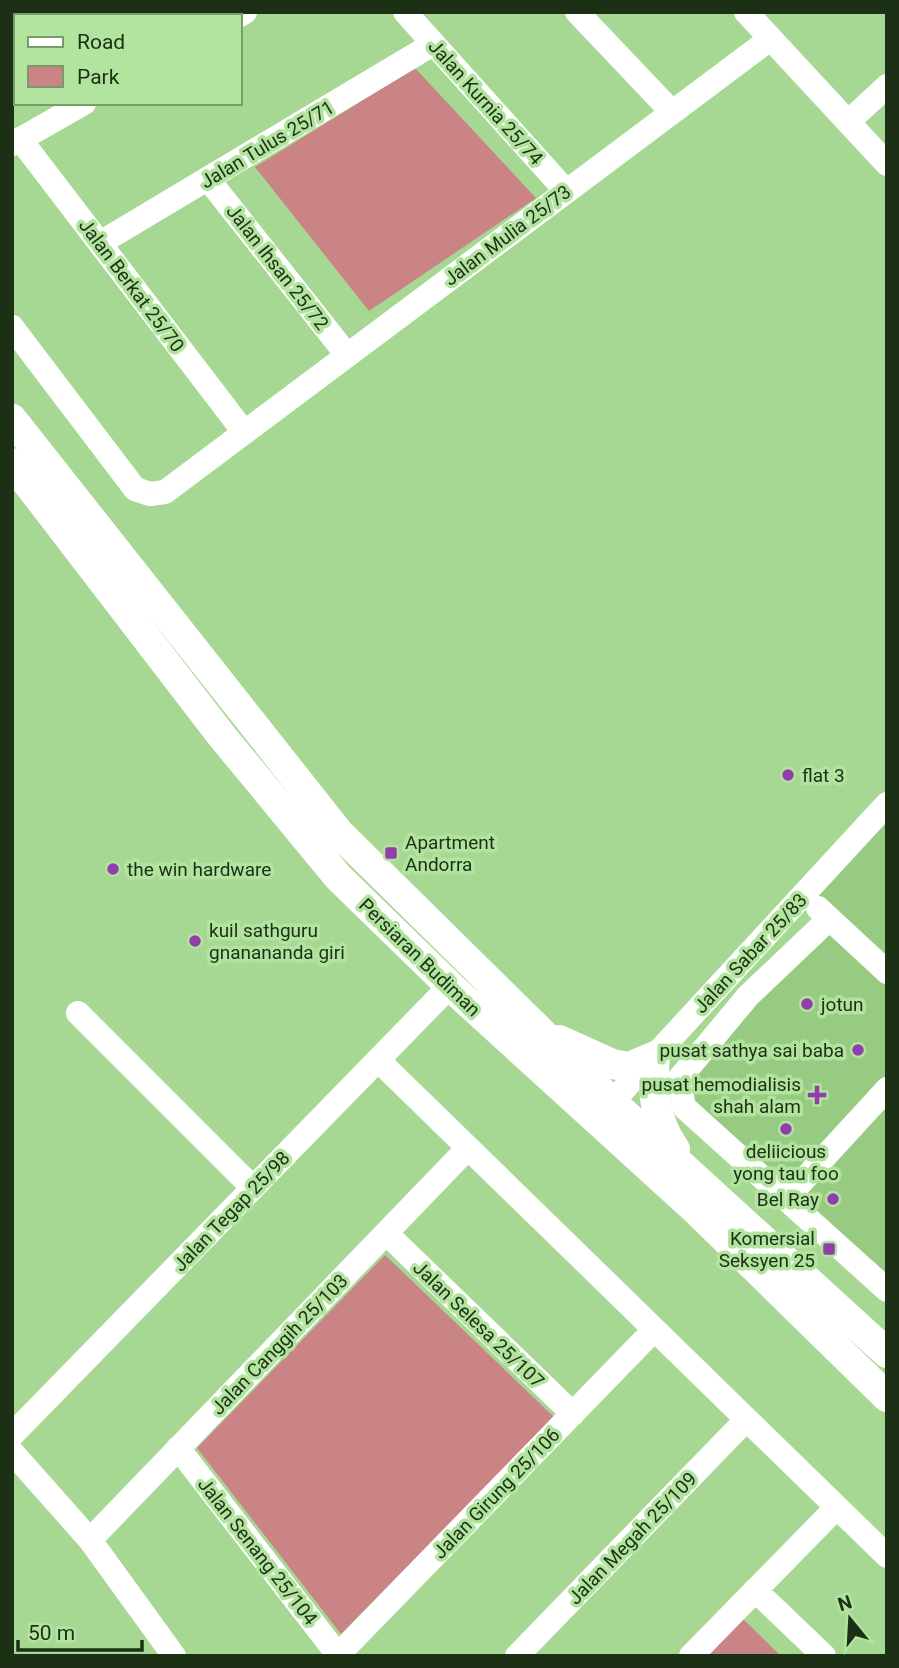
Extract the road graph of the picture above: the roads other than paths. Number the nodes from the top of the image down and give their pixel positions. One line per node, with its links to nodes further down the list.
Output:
1 (405, 12): 4 (street, Jalan Kurnia 25/74)
2 (577, 12): 7 (street)
3 (760, 21): 7 (street, Jalan Mulia 25/73); 8 (street)
4 (433, 44): 11 (street, Jalan Tulus 25/71); 12 (street, Jalan Kurnia 25/74)
5 (887, 86): 8 (street)
6 (80, 105): 9 (street)
7 (672, 112): 12 (street, Jalan Mulia 25/73)
8 (848, 122): 10 (street)
9 (16, 141): 13 (street, Jalan Berkat 25/70)
10 (887, 164)
11 (208, 179): 13 (street, Jalan Tulus 25/71); 15 (street, Jalan Ihsan 25/72)
12 (566, 191): 15 (street, Jalan Mulia 25/73)
13 (100, 243): 17 (street, Jalan Berkat 25/70)
14 (12, 327): 17 (street, Jalan Mulia 25/73)
15 (347, 355): 17 (street, Jalan Mulia 25/73)
16 (12, 419): 20 (main road, Persiaran Budiman)
17 (244, 432)
18 (12, 463): 24 (main road, Persiaran Budiman)
19 (887, 804): 21 (street, Jalan Sabar 25/83)
20 (339, 833): 24 (main road); 26 (main road, Persiaran Budiman)
21 (805, 896): 22 (street); 27 (street, Jalan Sabar 25/83)
22 (829, 919): 23 (street); 34 (street)
23 (887, 971)
24 (450, 986): 28 (street, Jalan Tegap 25/98); 35 (main road, Persiaran Budiman)
25 (78, 1013): 33 (street)
26 (534, 1026): 27 (main road); 30 (main road, Persiaran Budiman)
27 (655, 1056): 30 (street, Jalan Sabar 25/83); 32 (main road)
28 (378, 1060): 31 (street); 33 (street, Jalan Tegap 25/98)
29 (887, 1089): 34 (street)
30 (612, 1102): 32 (main road, Persiaran Budiman); 35 (main road)
31 (468, 1148): 36 (street, Jalan Canggih 25/103); 38 (street)
32 (694, 1175): 39 (main road, Persiaran Budiman)
33 (253, 1188): 43 (street, Jalan Tegap 25/98)
34 (786, 1199): 37 (street)
35 (698, 1212): 40 (main road, Persiaran Budiman)
36 (386, 1233): 41 (street, Jalan Selesa 25/107); 44 (street, Jalan Canggih 25/103)
37 (887, 1290)
38 (654, 1330): 41 (street, Jalan Girung 25/106); 42 (street)
39 (887, 1353)
40 (887, 1397)
41 (573, 1414): 50 (street, Jalan Girung 25/106)
42 (746, 1420): 46 (street); 52 (street, Jalan Megah 25/109)
43 (12, 1435)
44 (178, 1448): 47 (street, Jalan Canggih 25/103); 50 (street, Jalan Senang 25/104)
45 (12, 1452): 47 (street)
46 (836, 1508): 48 (street); 49 (street)
47 (90, 1539): 51 (street)
48 (887, 1556)
49 (755, 1590): 53 (street); 54 (street)
50 (337, 1655)
51 (174, 1656)
52 (517, 1656)
53 (691, 1656)
54 (824, 1656)

